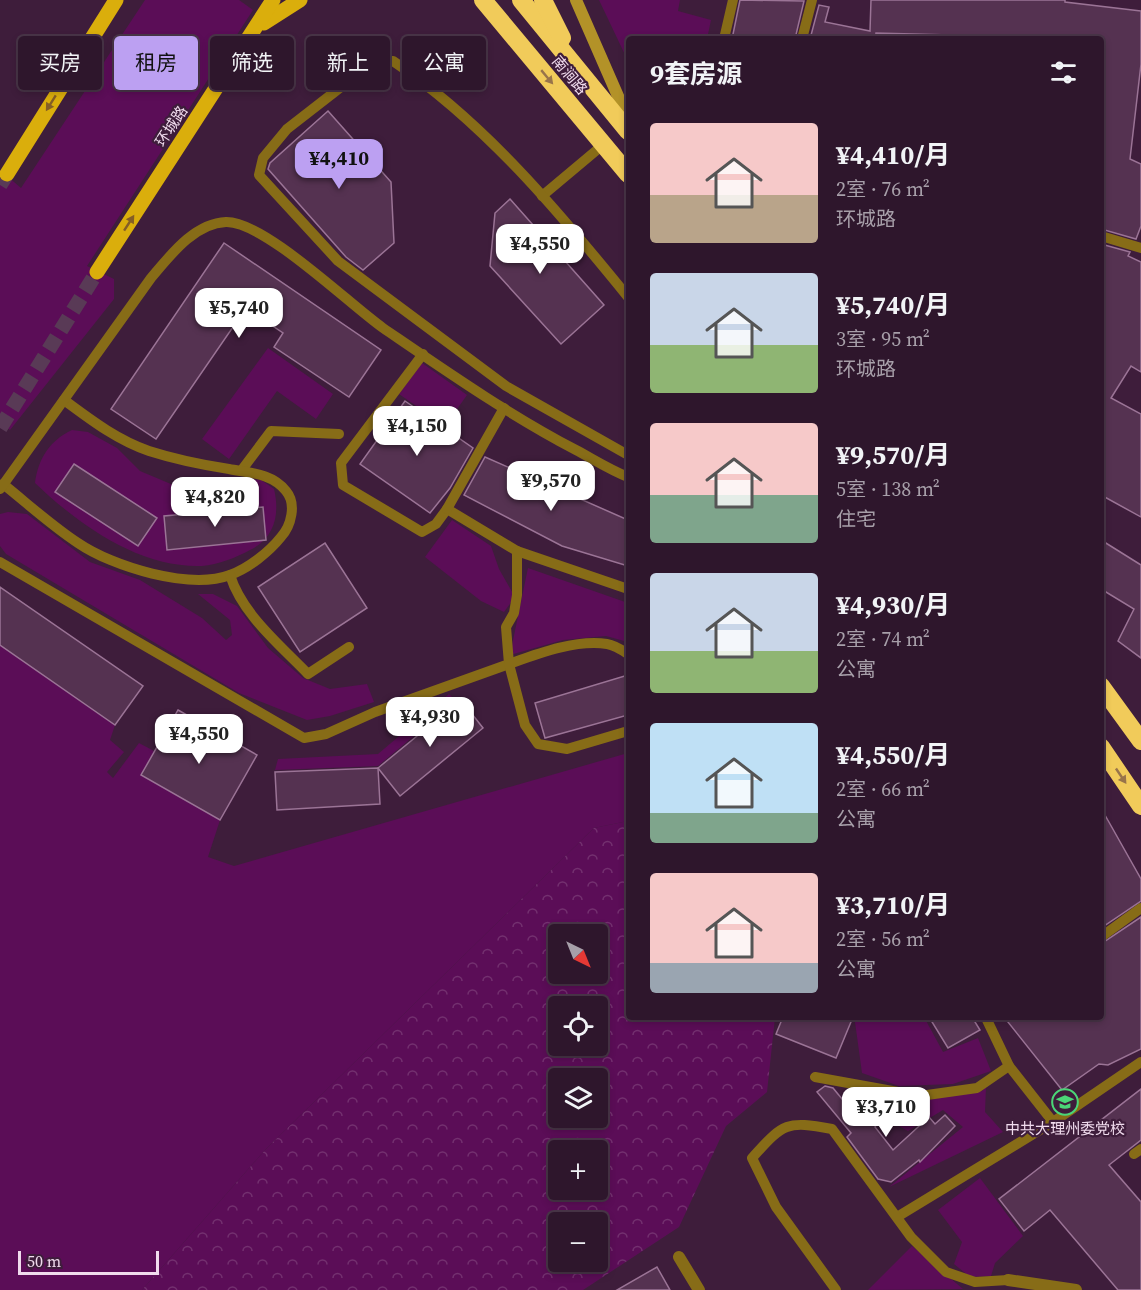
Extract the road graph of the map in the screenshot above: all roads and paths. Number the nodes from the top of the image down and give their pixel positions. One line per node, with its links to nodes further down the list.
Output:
1 (116, 0): 19 (main road, one-way to 19)
2 (273, 0): 11 (main road, 环城路)
3 (300, 0): 11 (main road)
4 (472, 0): 10 (main road)
5 (521, 0): 14 (highway, 南涧路)
6 (543, 0): 14 (highway)
7 (576, 0): 15 (street)
8 (733, 0): 12 (lane)
9 (812, 0): 13 (lane)
10 (487, 5): 17 (highway, 南涧路, one-way to 17)
11 (257, 28): 23 (main road, 环城路, one-way to 11)
12 (725, 36)
13 (803, 36)
14 (577, 67): 16 (highway, 南涧路)
15 (626, 114)
16 (626, 128)
17 (604, 144): 18 (highway, 南涧路); 20 (lane)
18 (626, 172)
19 (7, 174)
20 (542, 196): 24 (lane); 29 (lane)
21 (1104, 237): 22 (lane)
22 (1141, 248)
23 (98, 272)
24 (626, 295)
25 (423, 354): 26 (lane); 27 (lane); 33 (lane)
26 (64, 400): 30 (lane); 32 (lane)
27 (504, 408): 31 (lane); 33 (lane)
28 (339, 434): 30 (lane)
29 (626, 454)
30 (241, 471): 36 (lane)
31 (626, 476)
32 (2, 487): 36 (lane)
33 (447, 509): 34 (lane)
34 (517, 551): 37 (lane); 40 (lane)
35 (0, 562): 40 (lane)
36 (230, 575): 38 (lane)
37 (626, 588)
38 (349, 647)
39 (626, 653): 40 (lane)
40 (509, 664): 42 (lane)
41 (1104, 690): 43 (highway)
42 (626, 732)
43 (1141, 741)
44 (1104, 751): 45 (highway, one-way to 45)
45 (1141, 806)
46 (1141, 908): 47 (lane)
47 (1104, 935)
48 (987, 1020): 50 (lane)
49 (1141, 1062): 52 (lane)
50 (1009, 1066): 51 (lane); 52 (lane)
51 (815, 1077)
52 (1053, 1122): 53 (lane)
53 (897, 1216): 55 (lane); 57 (lane)
54 (679, 1257): 56 (street)
55 (1008, 1280): 58 (street)
56 (699, 1290)
57 (836, 1290)
58 (1076, 1290)

